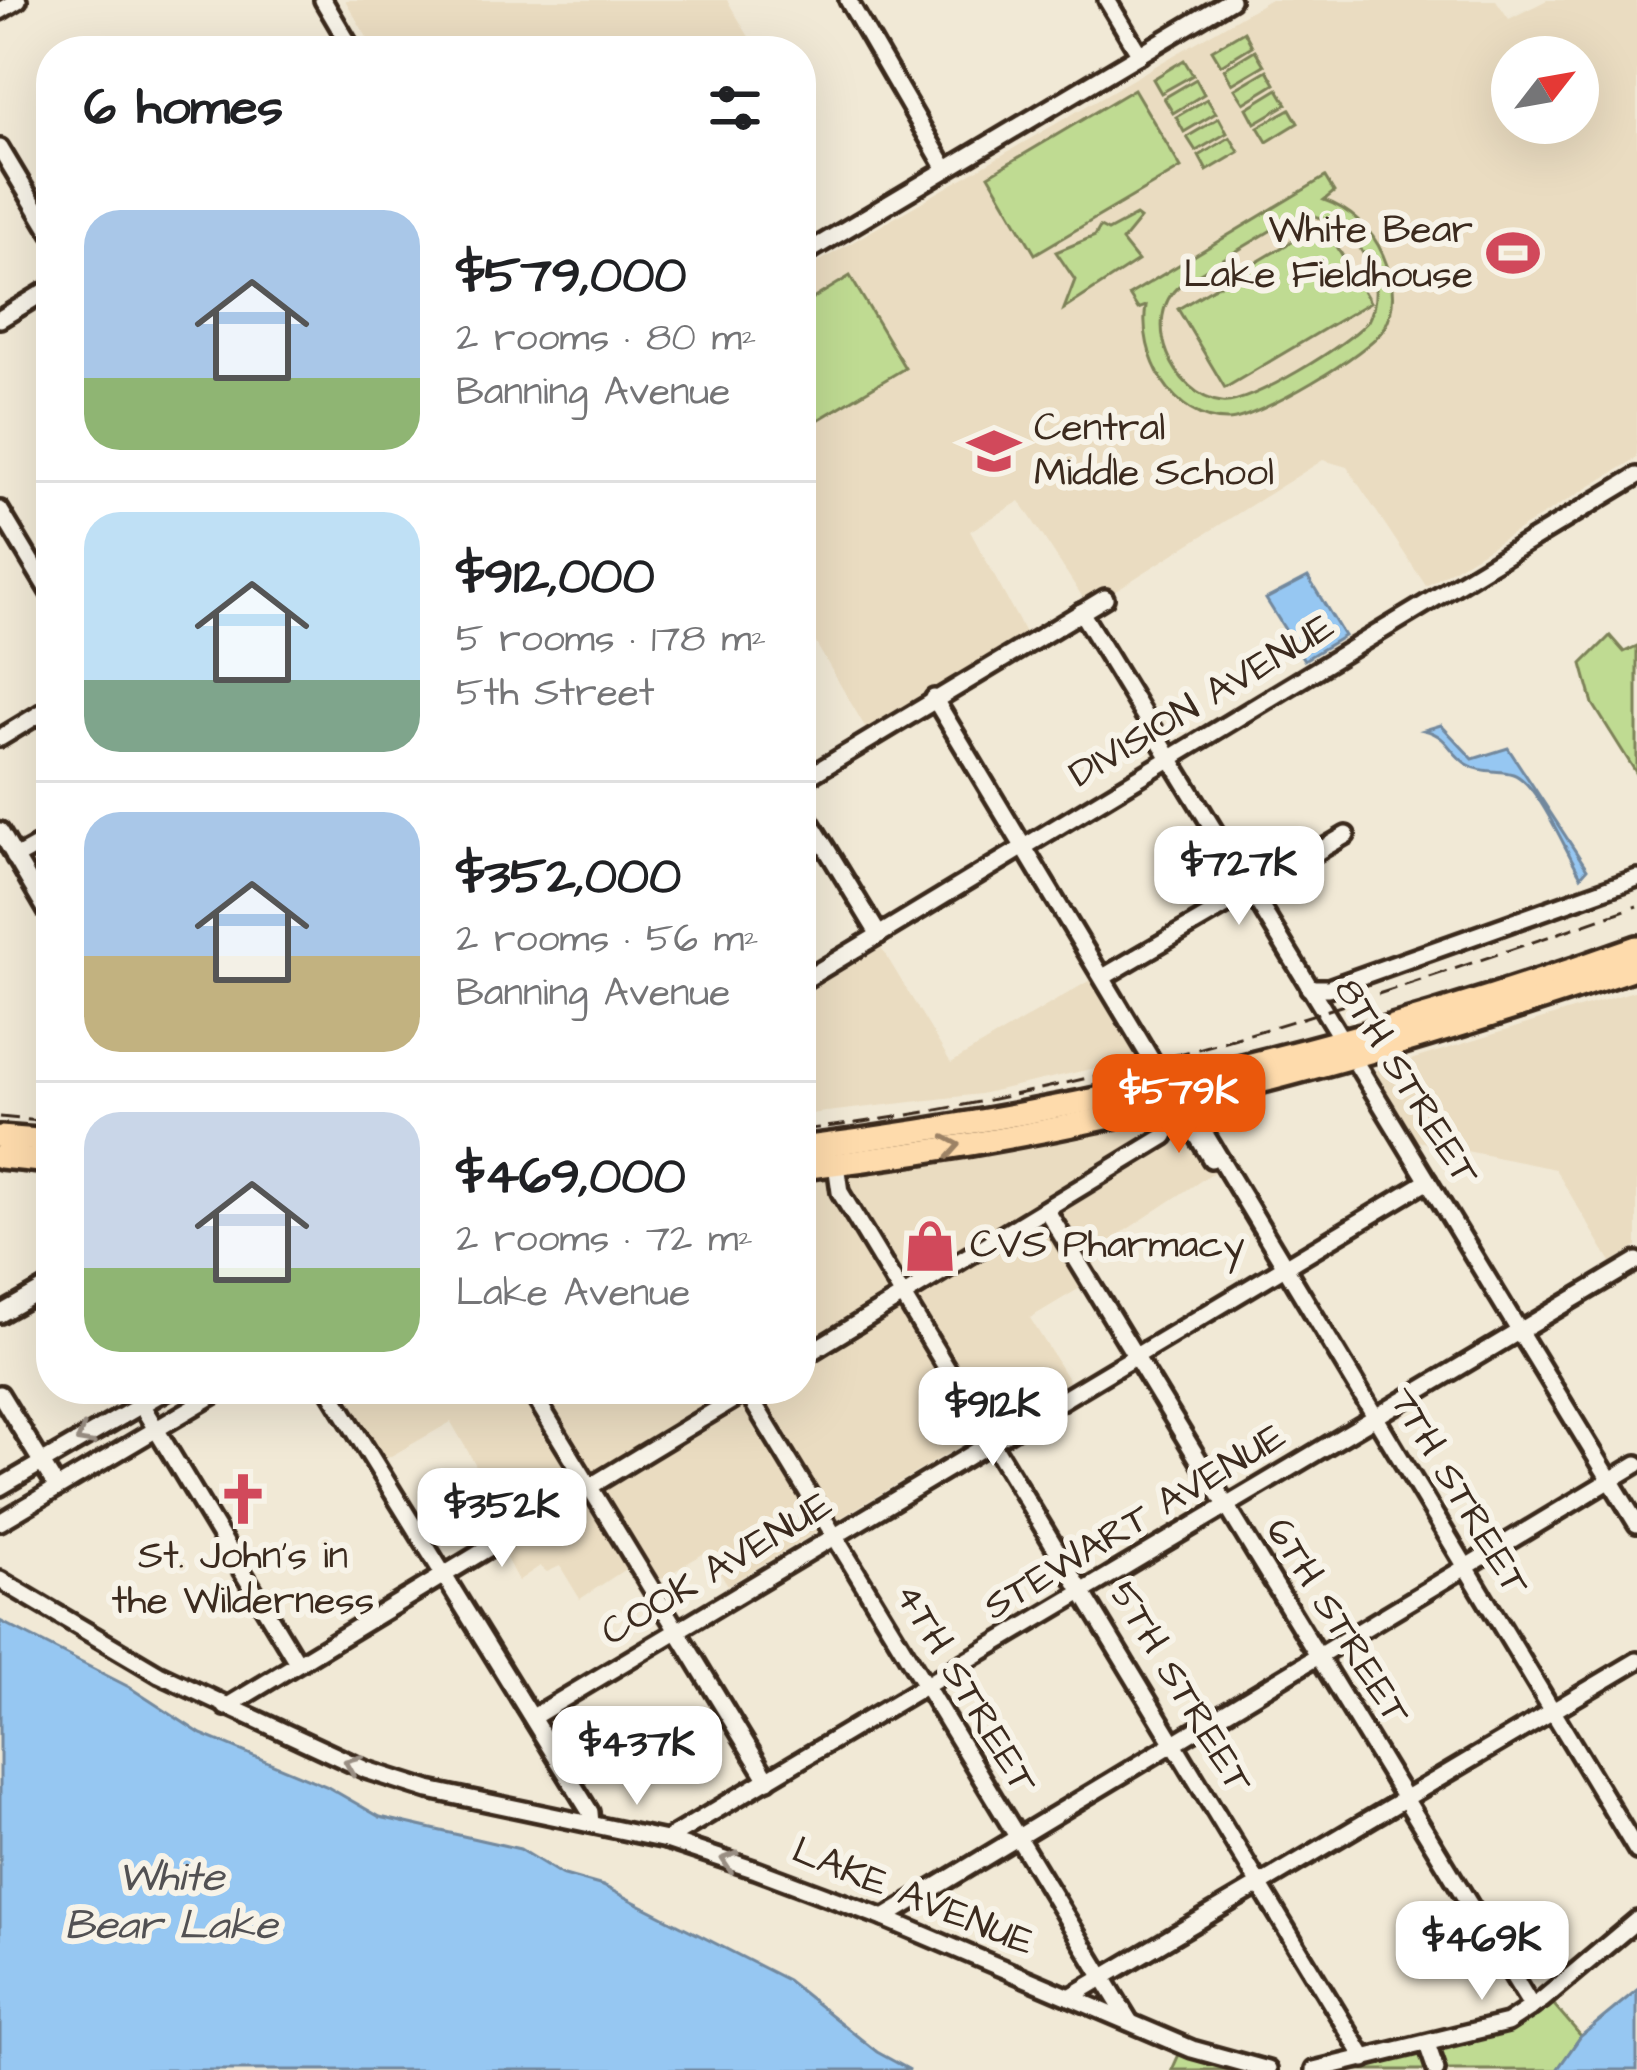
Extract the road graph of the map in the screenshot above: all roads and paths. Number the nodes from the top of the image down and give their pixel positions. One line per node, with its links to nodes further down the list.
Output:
1 (18, 0): 6 (street)
2 (322, 0): 7 (street)
3 (848, 0): 10 (street)
4 (1107, 0): 8 (street)
5 (1231, 0): 8 (street)
6 (0, 11)
7 (344, 36)
8 (1140, 55): 10 (street)
9 (0, 148): 11 (street)
10 (946, 169): 12 (street)
11 (36, 208)
12 (816, 247)
13 (36, 297): 14 (street)
14 (0, 319)
15 (1637, 476): 23 (street, DIVISION AVENUE)
16 (0, 510): 17 (street)
17 (36, 570)
18 (1105, 598): 19 (street)
19 (1081, 612): 20 (street); 23 (street, 8TH STREET)
20 (934, 698): 24 (street); 29 (street, 7TH STREET)
21 (36, 716): 22 (street)
22 (0, 738)
23 (1169, 759): 29 (street, DIVISION AVENUE); 32 (street, 8TH STREET)
24 (816, 772)
25 (0, 831): 30 (street)
26 (816, 832): 34 (street)
27 (1346, 835): 32 (street)
28 (36, 846): 30 (street)
29 (1023, 846): 34 (street, DIVISION AVENUE); 38 (street, 7TH STREET)
30 (15, 858): 33 (street)
31 (1637, 878): 39 (street)
32 (1251, 891): 38 (street); 39 (street, 8TH STREET)
33 (36, 893)
34 (879, 935): 37 (street, DIVISION AVENUE)
35 (1637, 947): 40 (main road)
36 (1637, 968): 41 (main road)
37 (816, 973)
38 (1105, 976): 42 (street, 7TH STREET)
39 (1309, 988): 40 (street, 8TH STREET)
40 (1340, 1040): 41 (street, 8TH STREET); 42 (main road)
41 (1353, 1060): 42 (main road); 54 (street, 8TH STREET)
42 (1178, 1098): 44 (street); 45 (street, 7TH STREET); 47 (main road); 51 (main road, one-way to 42); 53 (street, 7TH STREET)
43 (0, 1136): 46 (main road)
44 (1165, 1136): 45 (street); 55 (street)
45 (1198, 1138): 53 (street, 7TH STREET)
46 (36, 1140)
47 (855, 1141): 48 (main road); 51 (main road)
48 (816, 1146)
49 (0, 1156): 50 (main road)
50 (36, 1160)
51 (836, 1164): 52 (main road); 59 (street, 5TH STREET)
52 (816, 1166)
53 (1223, 1166): 57 (street, 7TH STREET)
54 (1428, 1181): 57 (street, COOK AVENUE); 61 (street, 8TH STREET)
55 (1047, 1211): 59 (street); 63 (street, 6TH STREET)
56 (1637, 1261): 61 (street, STEWART AVENUE)
57 (1283, 1267): 63 (street, COOK AVENUE); 72 (street, 7TH STREET)
58 (36, 1294): 60 (street)
59 (903, 1297): 62 (street); 74 (street, 5TH STREET)
60 (0, 1314)
61 (1520, 1331): 72 (street, STEWART AVENUE); 77 (street, 8TH STREET)
62 (816, 1349)
63 (1136, 1356): 74 (street, COOK AVENUE); 81 (street, 6TH STREET)
64 (0, 1394): 75 (street)
65 (145, 1404): 71 (street)
66 (199, 1404): 73 (street)
67 (338, 1404): 86 (street)
68 (539, 1404): 79 (street)
69 (724, 1404): 79 (street)
70 (755, 1404): 84 (street, 4TH STREET)
71 (142, 1406): 73 (street); 75 (street, one-way to 75)
72 (1373, 1418): 81 (street, STEWART AVENUE); 85 (street, 7TH STREET)
73 (156, 1430): 78 (street); 92 (street)
74 (991, 1441): 84 (street, COOK AVENUE); 88 (street, 5TH STREET)
75 (41, 1461): 78 (street); 80 (street)
76 (1637, 1464): 77 (street)
77 (1610, 1480): 83 (street, 8TH STREET); 85 (street)
78 (56, 1486): 82 (street)
79 (588, 1486): 86 (street); 89 (street)
80 (0, 1487)
81 (1227, 1507): 88 (street, STEWART AVENUE); 90 (street, 6TH STREET)
82 (0, 1522)
83 (1637, 1524)
84 (834, 1537): 89 (street, COOK AVENUE); 93 (street, 4TH STREET)
85 (1464, 1567): 90 (street); 95 (street, 7TH STREET)
86 (444, 1576): 92 (street); 96 (street)
87 (0, 1580): 94 (street, LAKE AVENUE)
88 (1082, 1591): 93 (street, STEWART AVENUE); 97 (street, 5TH STREET)
89 (676, 1632): 96 (street, COOK AVENUE); 98 (street)
90 (1319, 1654): 97 (street); 99 (street, 6TH STREET)
91 (1637, 1661): 95 (street)
92 (297, 1663): 94 (street)
93 (925, 1687): 98 (street, STEWART AVENUE); 101 (street, 4TH STREET)
94 (226, 1707): 100 (street, LAKE AVENUE, one-way to 94)
95 (1552, 1710): 99 (street); 103 (street, 7TH STREET)
96 (533, 1717): 100 (street)
97 (1173, 1740): 101 (street); 104 (street, 5TH STREET)
98 (768, 1780): 102 (street, STEWART AVENUE)
99 (1407, 1798): 104 (street); 109 (street, 6TH STREET)
100 (591, 1824): 102 (street, LAKE AVENUE)
101 (1016, 1837): 105 (street); 107 (street, 4TH STREET)
102 (666, 1840): 105 (street, LAKE AVENUE, one-way to 102)
103 (1637, 1851)
104 (1260, 1886): 107 (street); 112 (street, 5TH STREET)
105 (884, 1918): 108 (street, LAKE AVENUE)
106 (1637, 1920): 109 (street)
107 (1103, 1977): 108 (street); 110 (street, 4TH STREET)
108 (1070, 1997): 110 (street, LAKE AVENUE)
109 (1532, 2007): 111 (street)
110 (1131, 2023): 113 (street, LAKE AVENUE)
111 (1427, 2044): 112 (street); 115 (street)
112 (1365, 2059): 114 (street)
113 (1268, 2070)
114 (1315, 2070)
115 (1436, 2070)

